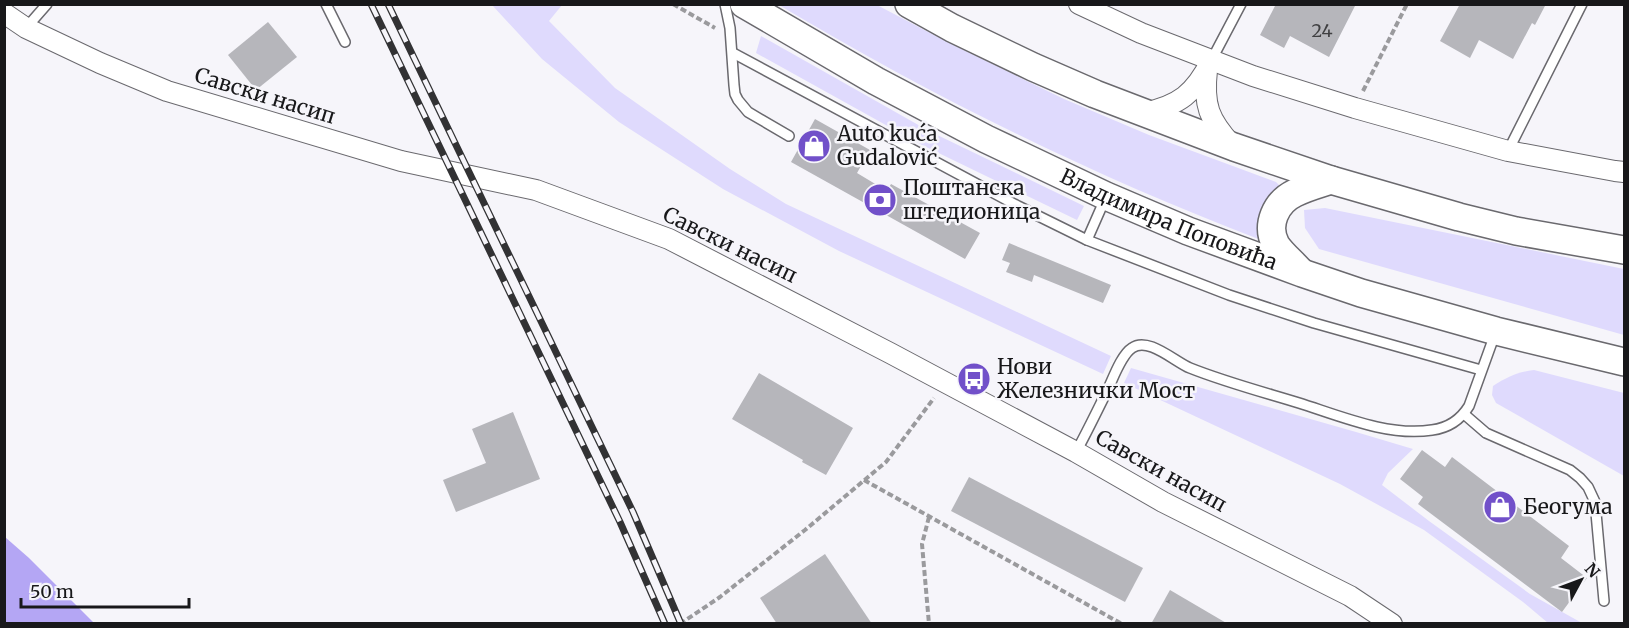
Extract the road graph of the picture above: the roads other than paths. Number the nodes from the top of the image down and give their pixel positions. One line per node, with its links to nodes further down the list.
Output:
1 (47, 4): 10 (lane)
2 (326, 4): 11 (lane)
3 (725, 4): 12 (lane)
4 (744, 4): 20 (main road, Владимира Поповића)
5 (909, 4): 14 (main road)
6 (1079, 4): 13 (street)
7 (1241, 4): 13 (lane)
8 (1582, 4): 17 (lane)
9 (4, 13): 10 (street, Савски насип)
10 (26, 28): 28 (street, Савски насип)
11 (345, 42)
12 (732, 53): 15 (lane); 21 (lane)
13 (1209, 66): 14 (street); 16 (street); 17 (street)
14 (1143, 113): 16 (main road)
15 (789, 136)
16 (1234, 147): 19 (main road)
17 (1508, 151): 18 (street)
18 (1624, 172)
19 (1331, 180): 22 (main road); 23 (main road)
20 (1106, 196): 21 (lane); 23 (main road, Владимира Поповића)
21 (1087, 240): 26 (lane)
22 (1624, 250)
23 (1302, 273): 24 (main road, Владимира Поповића)
24 (1496, 331): 25 (main road, Владимира Поповића); 26 (lane)
25 (1624, 362)
26 (1481, 370): 27 (lane)
27 (1464, 414): 28 (lane); 29 (lane)
28 (1076, 452): 30 (street, Савски насип)
29 (1604, 601)
30 (1392, 624)

